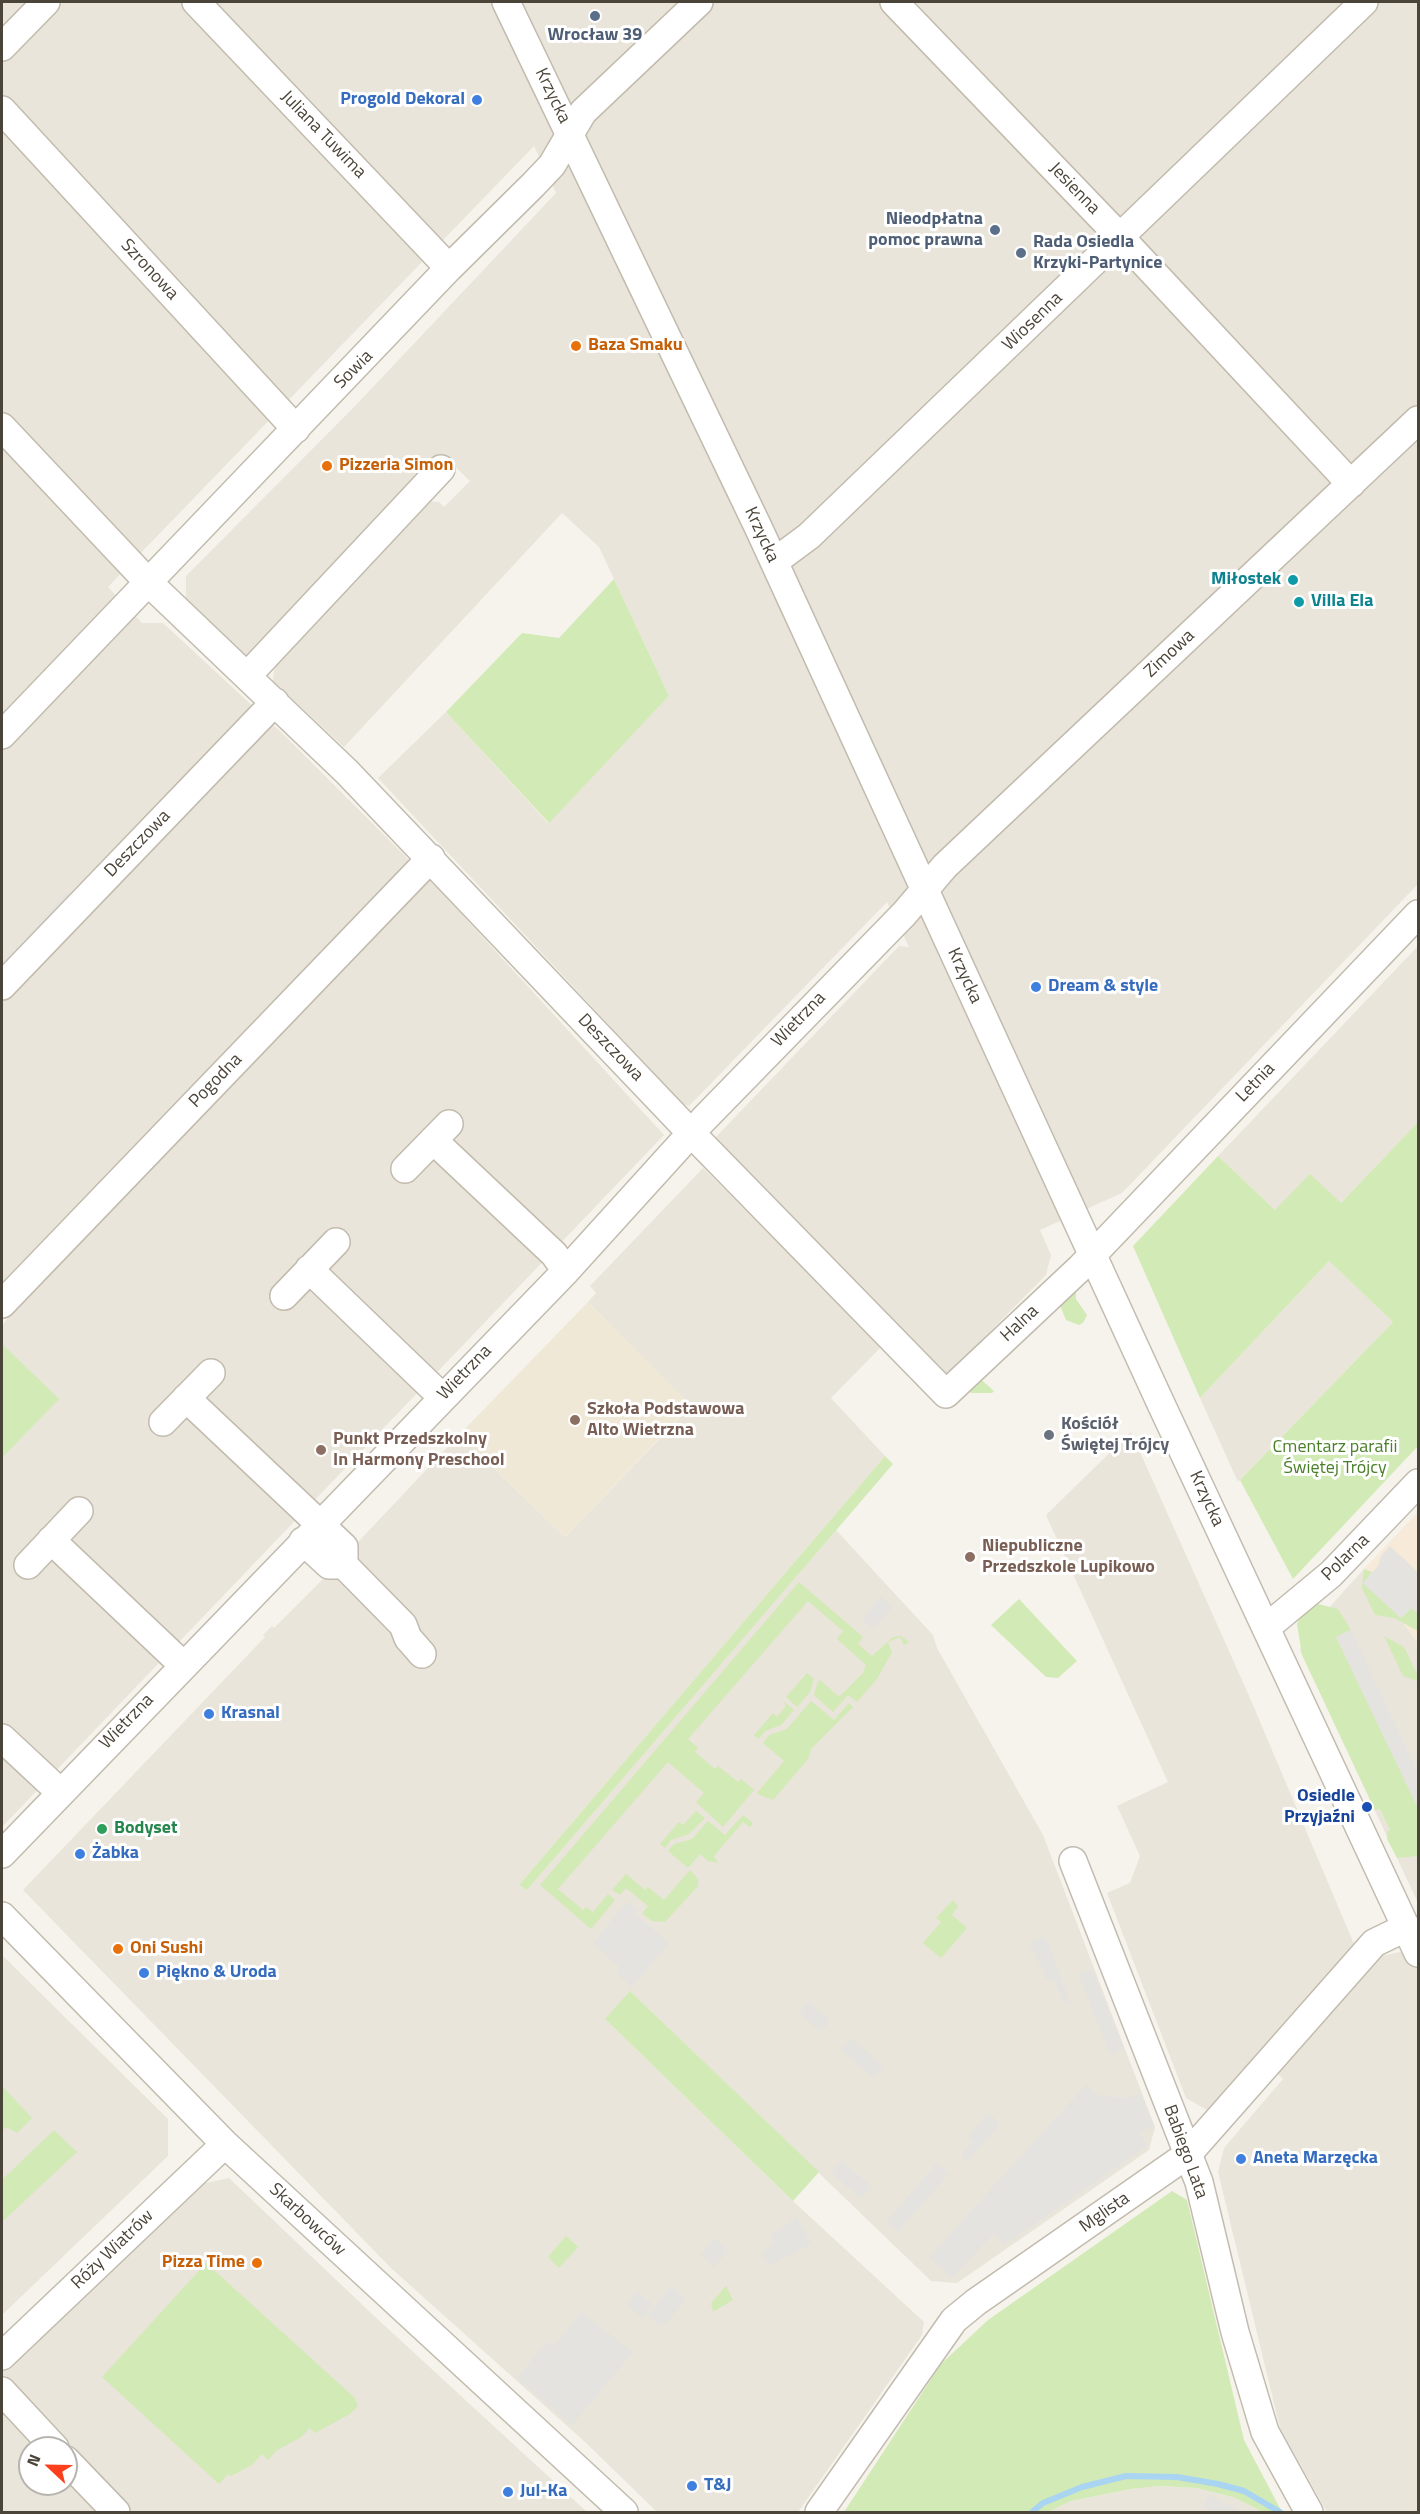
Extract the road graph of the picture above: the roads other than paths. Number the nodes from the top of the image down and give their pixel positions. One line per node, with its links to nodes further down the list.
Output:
1 (46, 2): 7 (street)
2 (196, 2): 11 (street, Juliana Tuwima)
3 (506, 2): 9 (street, Krzycka)
4 (699, 2): 9 (street, Sowia)
5 (894, 2): 10 (street, Jesienna)
6 (1364, 2): 10 (street, Wiosenna)
7 (2, 47)
8 (2, 110): 14 (street, Szronowa)
9 (572, 135): 11 (street, Sowia); 17 (street, Krzycka)
10 (1121, 238): 16 (street, Jesienna); 17 (street, Wiosenna)
11 (449, 268): 14 (street, Sowia)
12 (1419, 420): 16 (street, Zimowa)
13 (2, 427): 18 (street, Deszczowa)
14 (296, 429): 18 (street, Sowia)
15 (441, 469): 19 (street)
16 (1351, 484): 23 (street, Zimowa)
17 (774, 562): 23 (street, Krzycka)
18 (148, 582): 19 (street, Deszczowa); 21 (street, Sowia)
19 (247, 676): 20 (street, Deszczowa)
20 (275, 702): 22 (street, Deszczowa); 25 (street, Deszczowa)
21 (4, 726)
22 (431, 858): 26 (street, Deszczowa); 33 (street, Pogodna)
23 (923, 888): 26 (street, Wietrzna); 29 (street, Krzycka)
24 (1419, 914): 29 (street, Letnia)
25 (2, 986)
26 (691, 1133): 31 (street, Wietrzna); 35 (street, Deszczowa)
27 (405, 1169): 31 (street)
28 (336, 1242): 30 (street)
29 (1094, 1253): 35 (street, Halna); 44 (street, Krzycka)
30 (309, 1269): 32 (street); 36 (street)
31 (566, 1271): 36 (street, Wietrzna)
32 (284, 1296)
33 (2, 1304)
34 (211, 1372): 37 (street)
35 (946, 1394)
36 (442, 1397): 41 (street, Wietrzna)
37 (186, 1398): 38 (street); 41 (street)
38 (163, 1422)
39 (1419, 1483): 44 (street, Polarna)
40 (79, 1511): 42 (street)
41 (312, 1533): 45 (street); 46 (street, Wietrzna)
42 (51, 1540): 43 (street); 46 (street)
43 (28, 1565)
44 (1267, 1627): 52 (street, Krzycka)
45 (422, 1654)
46 (183, 1665): 48 (street, Wietrzna)
47 (2, 1738): 48 (street)
48 (60, 1792): 49 (street, Wietrzna)
49 (2, 1854)
50 (1073, 1861): 55 (street, Babiego Lata)
51 (2, 1916): 54 (street, Skarbowców)
52 (1407, 1927): 53 (street, Krzycka); 55 (street, Mglista)
53 (1419, 1953)
54 (225, 2144): 56 (street, Róży Wiatrów); 61 (street, Skarbowców)
55 (1187, 2155): 62 (street, Mglista); 63 (street, Babiego Lata)
56 (2, 2356)
57 (2, 2391): 58 (street)
58 (44, 2436)
59 (78, 2472): 60 (street)
60 (116, 2512)
61 (624, 2512)
62 (819, 2512)
63 (1309, 2512)

